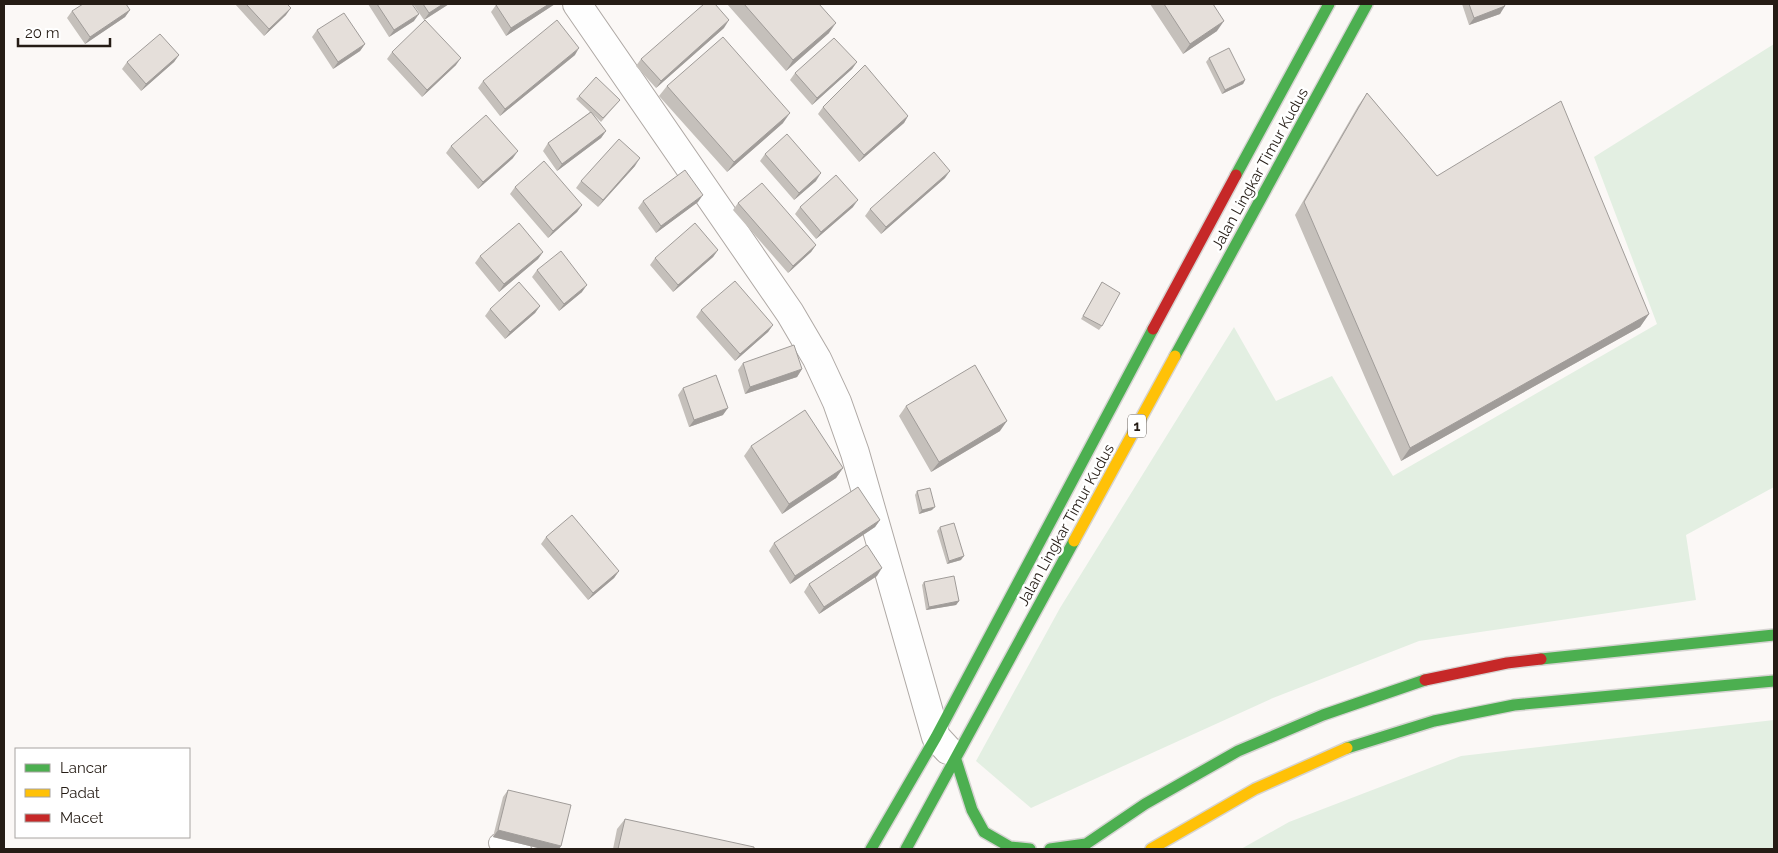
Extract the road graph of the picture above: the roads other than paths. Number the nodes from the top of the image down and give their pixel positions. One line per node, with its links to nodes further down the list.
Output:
1 (577, 4): 6 (street)
2 (1329, 4): 6 (main road, Jalan Lingkar Timur Kudus / 1)
3 (1367, 4): 7 (main road, Jalan Lingkar Timur Kudus / 1)
4 (1774, 635): 9 (main road)
5 (1774, 680): 15 (main road)
6 (936, 737): 7 (street); 11 (main road, Jalan Lingkar Timur Kudus / 1)
7 (956, 760): 12 (main road, Jalan Lingkar Timur Kudus / 1); 13 (main road)
8 (498, 843): 10 (lane)
9 (1081, 847): 14 (main road)
10 (522, 849)
11 (870, 849)
12 (906, 849)
13 (1030, 849)
14 (1050, 849)
15 (1151, 849)

